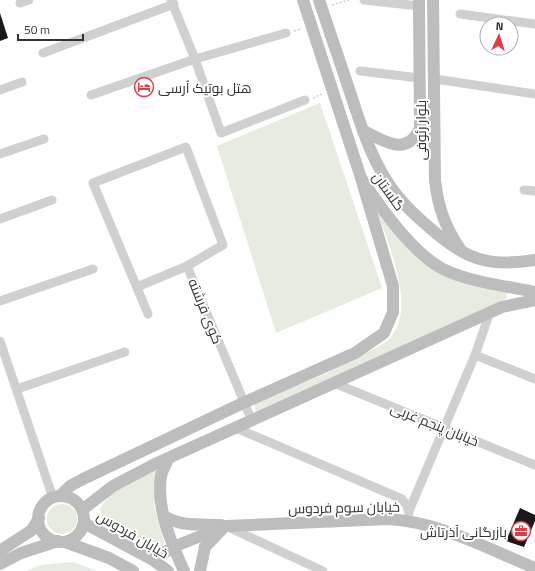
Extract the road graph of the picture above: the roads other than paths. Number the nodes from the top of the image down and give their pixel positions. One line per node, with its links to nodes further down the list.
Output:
1 (303, 0): 23 (main road, گلستان)
2 (364, 0): 5 (street)
3 (433, 0): 14 (main road, بلوار رئوفی)
4 (172, 2): 10 (street); 11 (street)
5 (419, 3): 13 (main road, بلوار رئوفی)
6 (320, 4): 20 (main road, گلستان)
7 (460, 14): 8 (street)
8 (535, 24)
9 (286, 33): 11 (street)
10 (43, 53)
11 (195, 58): 18 (street); 19 (street)
12 (360, 71): 13 (street)
13 (420, 78): 14 (main road); 20 (main road, بلوار رئوفی)
14 (435, 79): 17 (street); 28 (main road, بلوار رئوفی)
15 (22, 82): 16 (street)
16 (0, 90)
17 (535, 94)
18 (91, 95)
19 (305, 100)
20 (364, 131): 28 (main road, گلستان)
21 (44, 139): 22 (street)
22 (0, 154)
23 (361, 178): 33 (main road, گلستان); 44 (main road)
24 (524, 190): 25 (street)
25 (535, 191)
26 (52, 200): 27 (street)
27 (0, 219)
28 (463, 253): 29 (main road, گلستان)
29 (535, 260)
30 (188, 266): 32 (street); 32 (street, کوی فرشته); 44 (street, کوی فرشته)
31 (93, 269): 35 (street)
32 (137, 287): 37 (street)
33 (535, 292)
34 (535, 300): 36 (main road)
35 (0, 301)
36 (490, 312): 40 (street); 42 (main road)
37 (148, 314)
38 (0, 341): 43 (street)
39 (125, 352): 43 (street)
40 (475, 355): 41 (street); 47 (street)
41 (535, 379)
42 (334, 383): 45 (main road); 47 (street, خیابان پنجم غربی)
43 (17, 389): 50 (street)
44 (243, 402): 45 (street, کوی فرشته); 50 (main road)
45 (252, 421): 46 (main road)
46 (236, 428): 48 (main road); 52 (street)
47 (444, 428): 49 (street, خیابان پنجم غربی); 52 (street)
48 (168, 459): 51 (main road); 53 (main road)
49 (535, 465)
50 (56, 497): 51 (main road); 54 (main road)
51 (82, 510): 55 (main road)
52 (410, 515): 56 (main road, خیابان سوم فردوس); 62 (main road, خیابان سوم فردوس)
53 (164, 516): 56 (main road); 58 (main road)
54 (39, 518): 57 (main road); 59 (main road)
55 (84, 523): 57 (main road); 60 (main road, خیابان فردوس)
56 (226, 526): 58 (main road, خیابان سوم فردوس); 66 (main road); 67 (street)
57 (62, 542): 61 (main road); 63 (main road)
58 (173, 547): 60 (main road, خیابان سوم فردوس); 65 (main road)
59 (0, 552)
60 (153, 560): 64 (main road, خیابان فردوس)
61 (0, 564)
62 (535, 568)
63 (133, 571)
64 (168, 571)
65 (184, 571)
66 (200, 571)
67 (323, 571)

